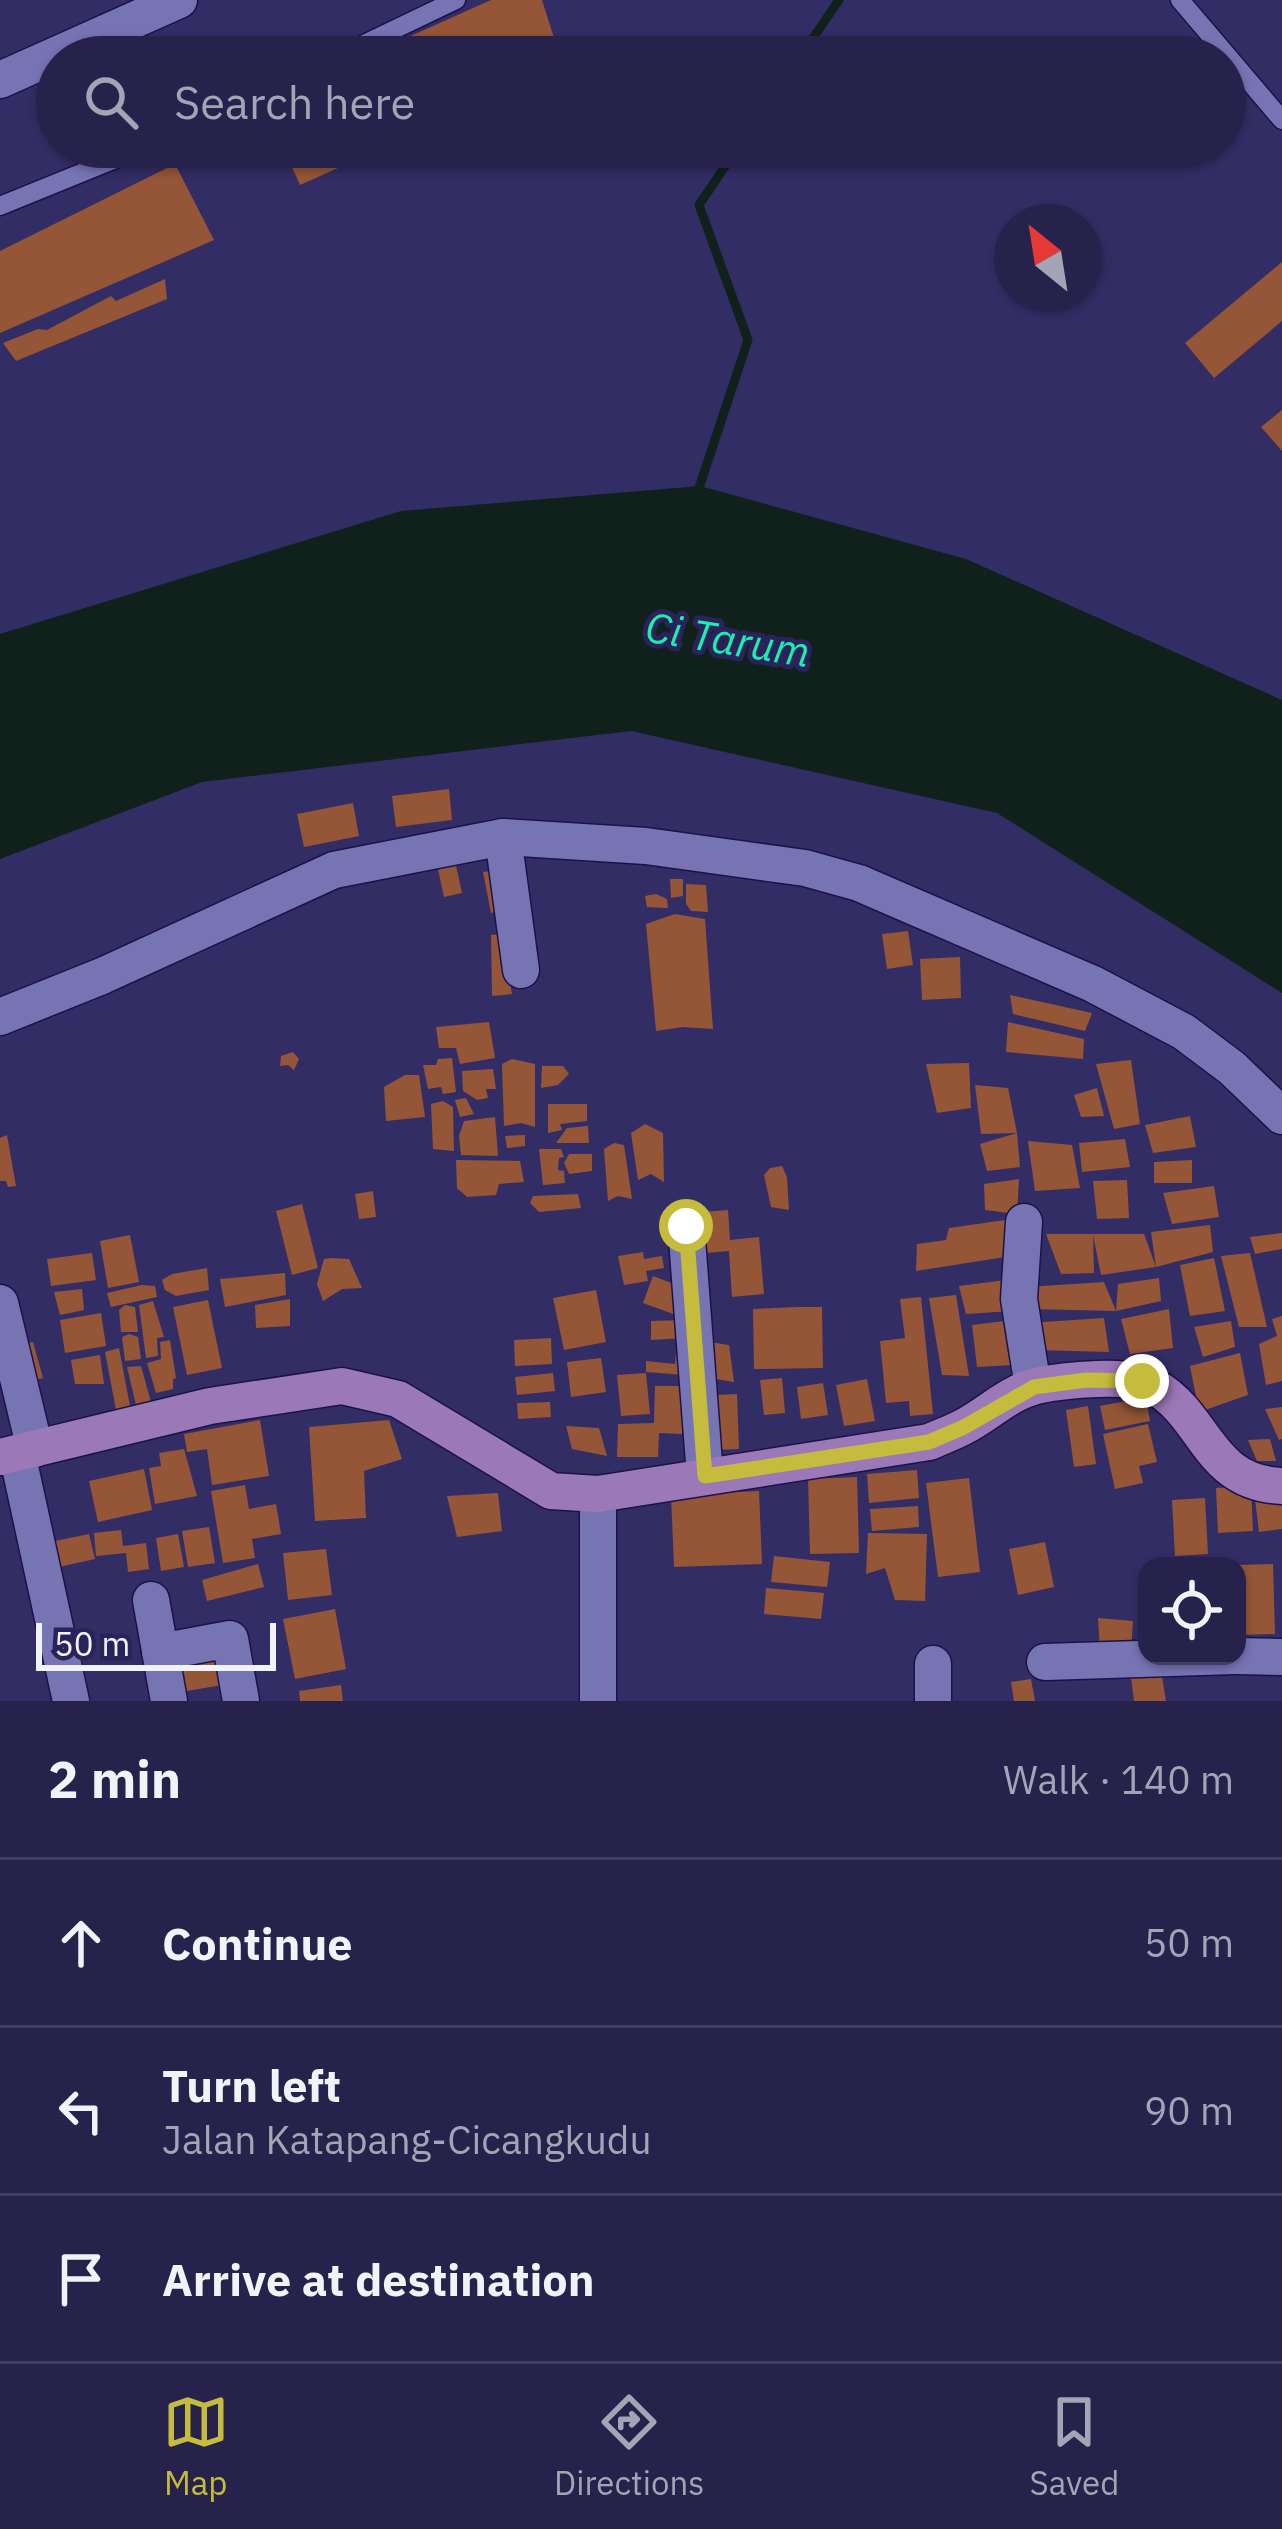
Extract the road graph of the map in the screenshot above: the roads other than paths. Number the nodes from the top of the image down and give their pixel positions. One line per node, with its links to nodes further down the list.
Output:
1 (179, 0): 4 (street)
2 (456, 0): 5 (lane)
3 (1180, 0): 6 (lane)
4 (98, 36)
5 (381, 36)
6 (1211, 36)
7 (36, 64): 9 (street)
8 (1246, 78): 10 (lane)
9 (0, 80)
10 (1282, 120)
11 (93, 168): 12 (lane)
12 (0, 206)
13 (502, 837): 14 (street); 15 (street); 16 (street)
14 (520, 970)
15 (0, 1017)
16 (1282, 1116)
17 (1024, 1222): 20 (street)
18 (686, 1226): 22 (street)
19 (0, 1304): 21 (street)
20 (1034, 1387): 22 (street); 23 (street)
21 (18, 1453): 24 (street); 32 (street)
22 (705, 1476): 24 (street)
23 (1282, 1486)
24 (598, 1494): 35 (street)
25 (151, 1600): 26 (street)
26 (160, 1652): 33 (street); 34 (street)
27 (1246, 1656): 28 (street)
28 (1282, 1657)
29 (1138, 1659): 30 (street)
30 (1045, 1662)
31 (933, 1664): 36 (street)
32 (71, 1701)
33 (169, 1701)
34 (241, 1701)
35 (598, 1701)
36 (933, 1701)

